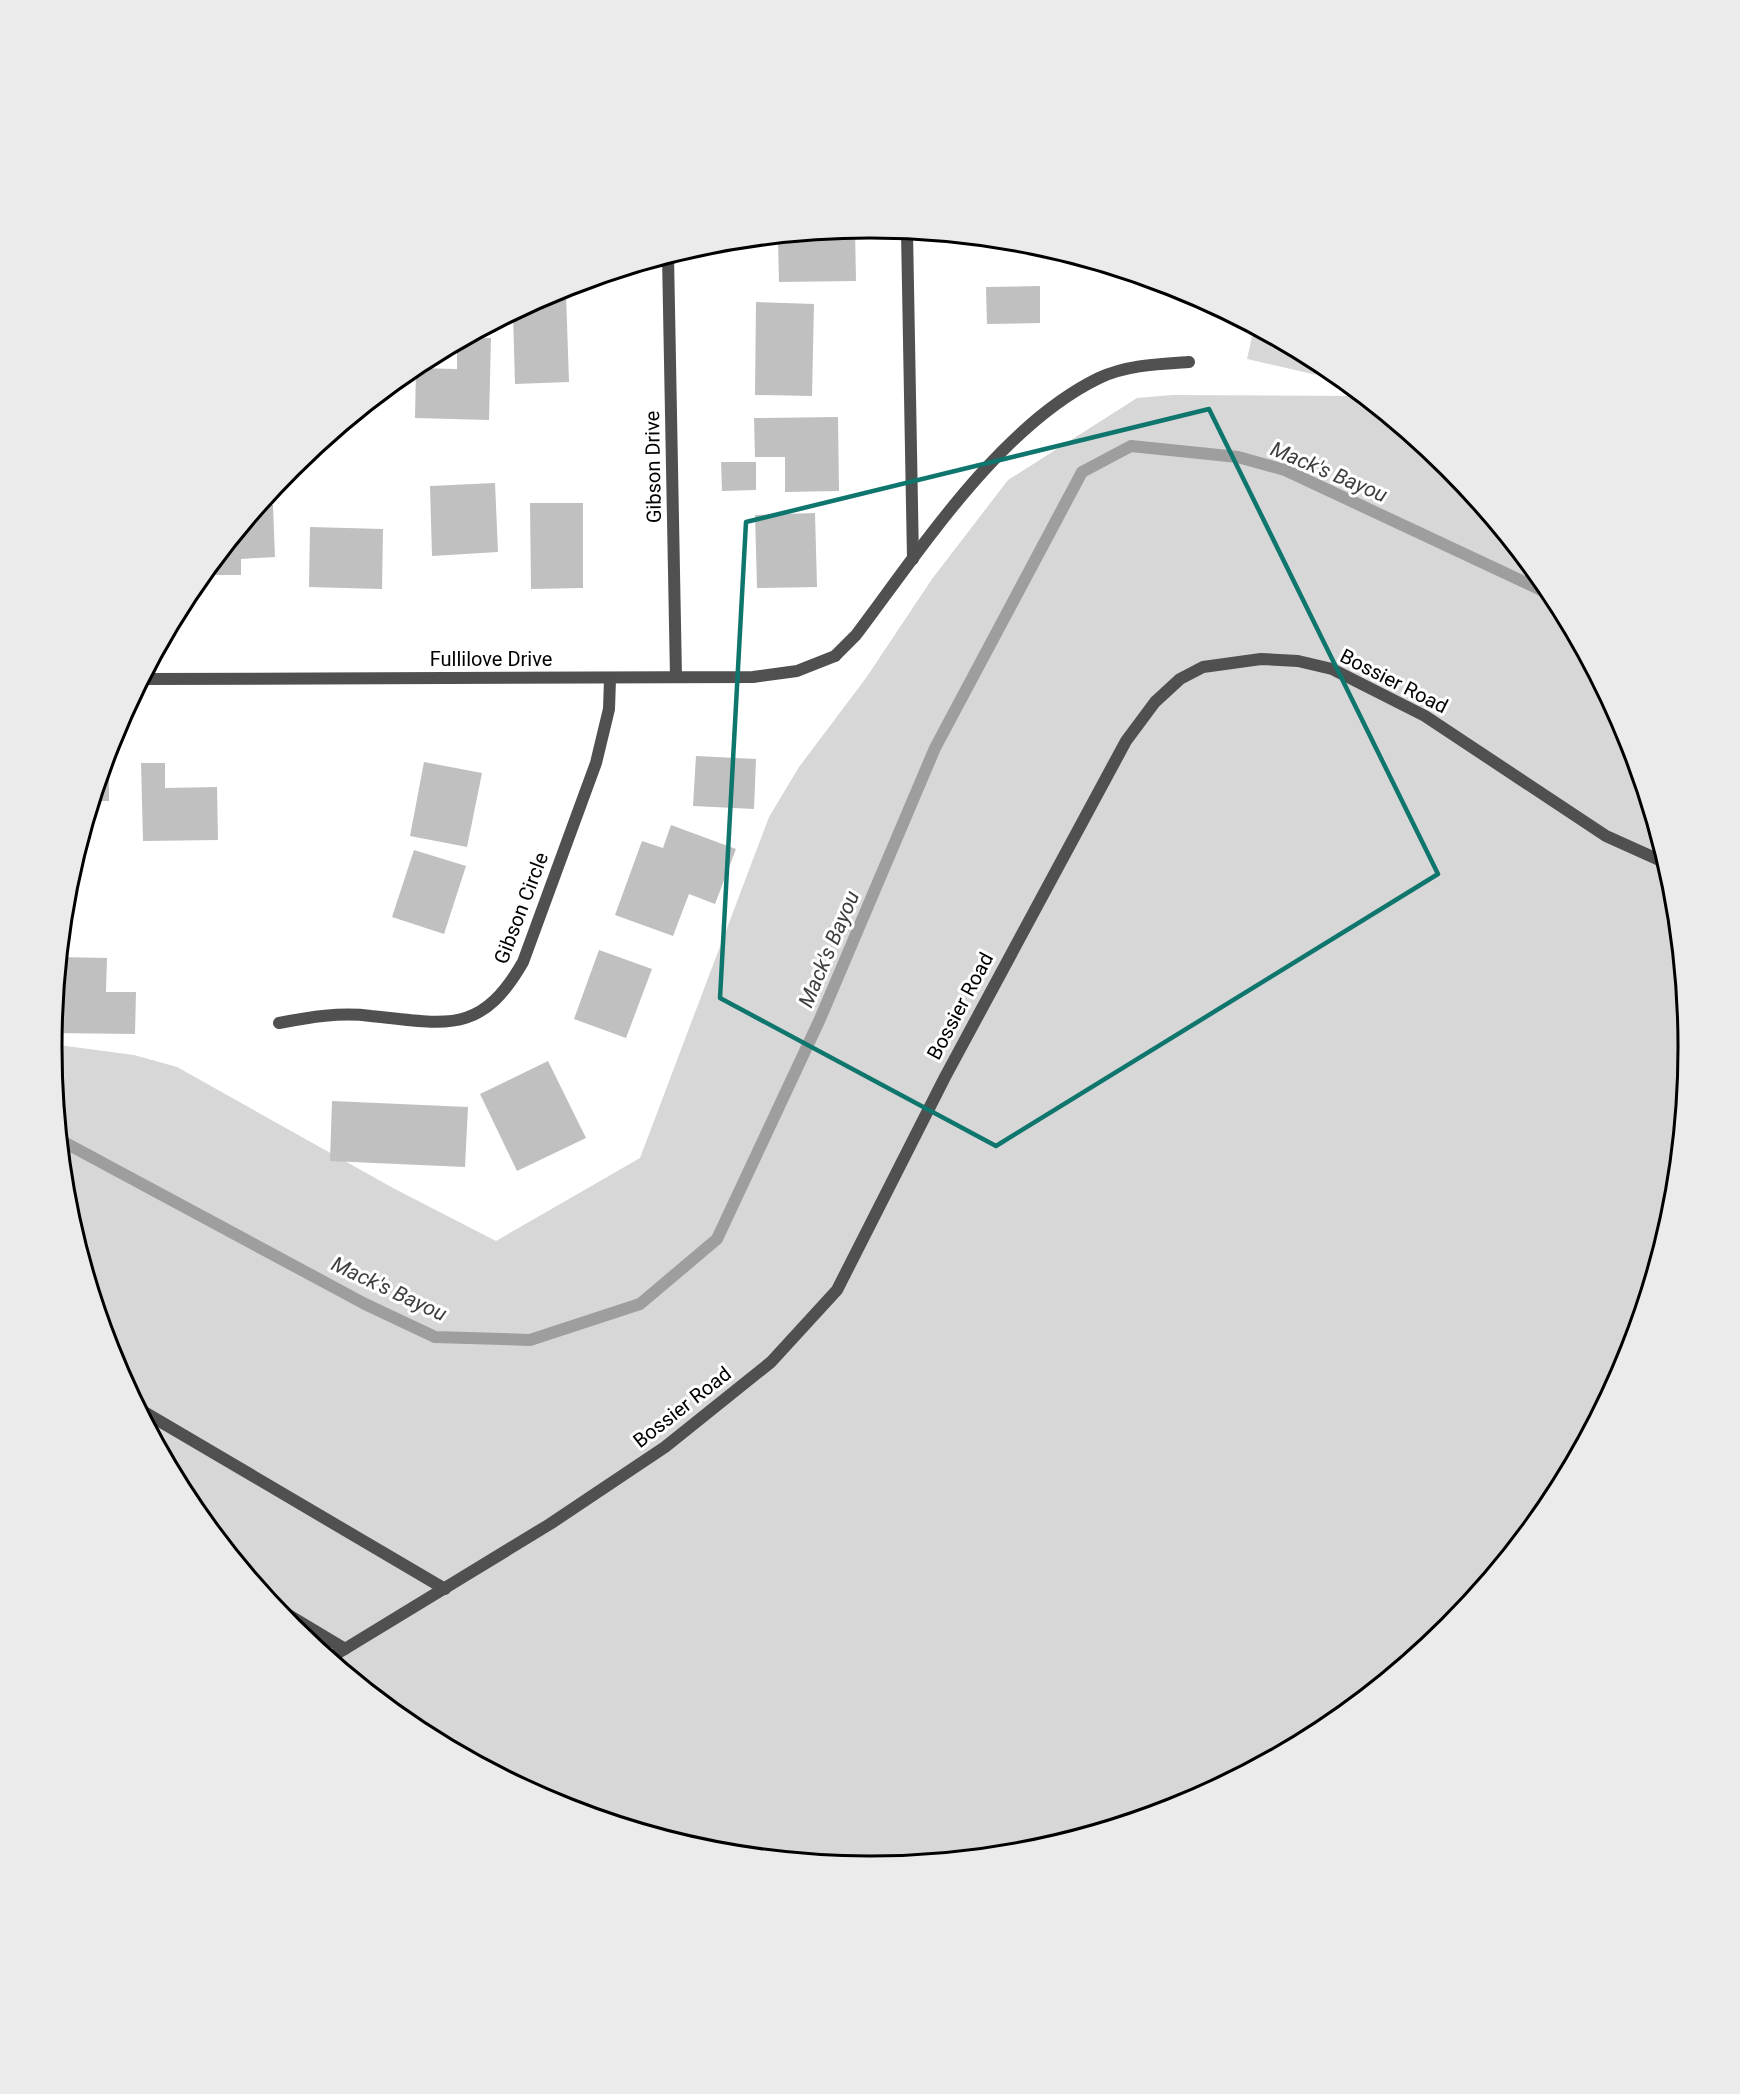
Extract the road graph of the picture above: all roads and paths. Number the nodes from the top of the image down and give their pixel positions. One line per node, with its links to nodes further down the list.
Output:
1 (907, 239): 4 (street)
2 (668, 264): 5 (street, Gibson Drive)
3 (1189, 362): 4 (street)
4 (914, 559): 5 (street, Fullilove Drive)
5 (676, 677): 7 (street, Fullilove Drive)
6 (150, 679): 7 (street, Fullilove Drive)
7 (610, 679): 9 (street, Gibson Circle)
8 (1656, 858): 11 (street, Bossier Road)
9 (279, 1023)
10 (151, 1415): 11 (street)
11 (445, 1589): 13 (street, Bossier Road)
12 (304, 1624): 13 (street)
13 (345, 1649): 14 (street, Bossier Road)
14 (336, 1654)

